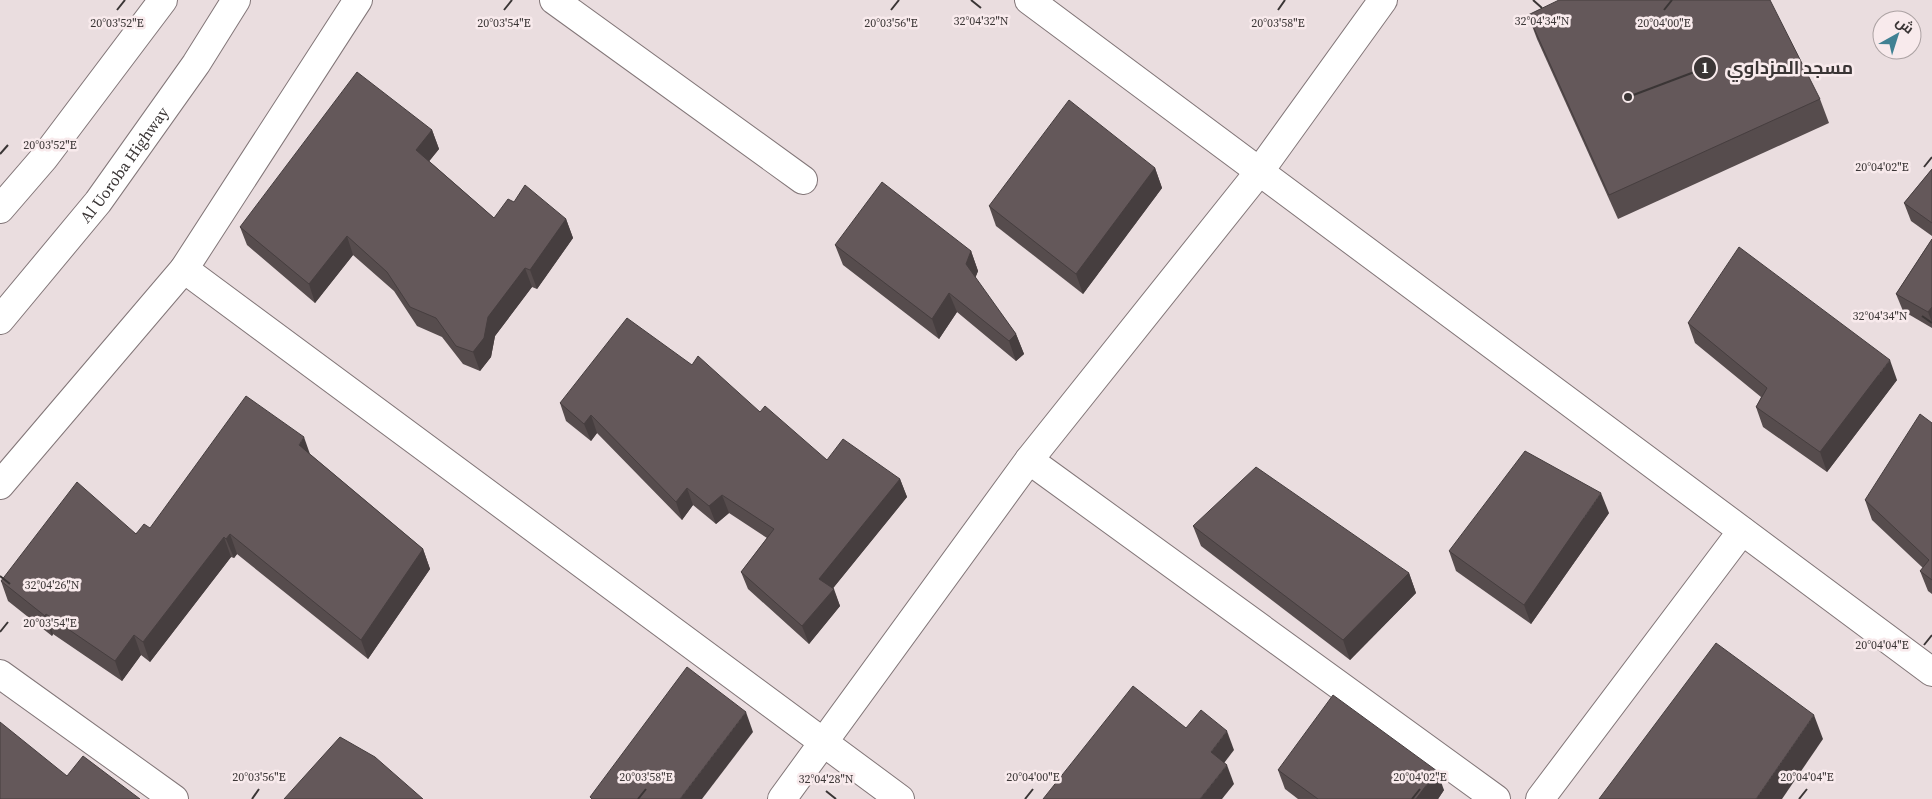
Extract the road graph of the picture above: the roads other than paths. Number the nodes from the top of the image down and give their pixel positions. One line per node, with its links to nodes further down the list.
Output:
1 (163, 0): 9 (main road)
2 (236, 0): 11 (main road, Al Uoroba Highway)
3 (358, 0): 10 (main road)
4 (554, 0): 8 (main road)
5 (1029, 0): 7 (main road)
6 (1383, 0): 7 (main road)
7 (1259, 172): 12 (main road); 14 (main road)
8 (802, 180)
9 (0, 209)
10 (184, 269): 13 (main road); 17 (main road)
11 (0, 320)
12 (1029, 460): 17 (main road); 21 (main road)
13 (0, 485)
14 (1742, 531): 15 (main road); 22 (main road)
15 (1932, 672)
16 (0, 674): 18 (main road)
17 (824, 742): 19 (main road); 20 (main road)
18 (174, 799)
19 (782, 799)
20 (900, 799)
21 (1496, 799)
22 (1540, 799)

